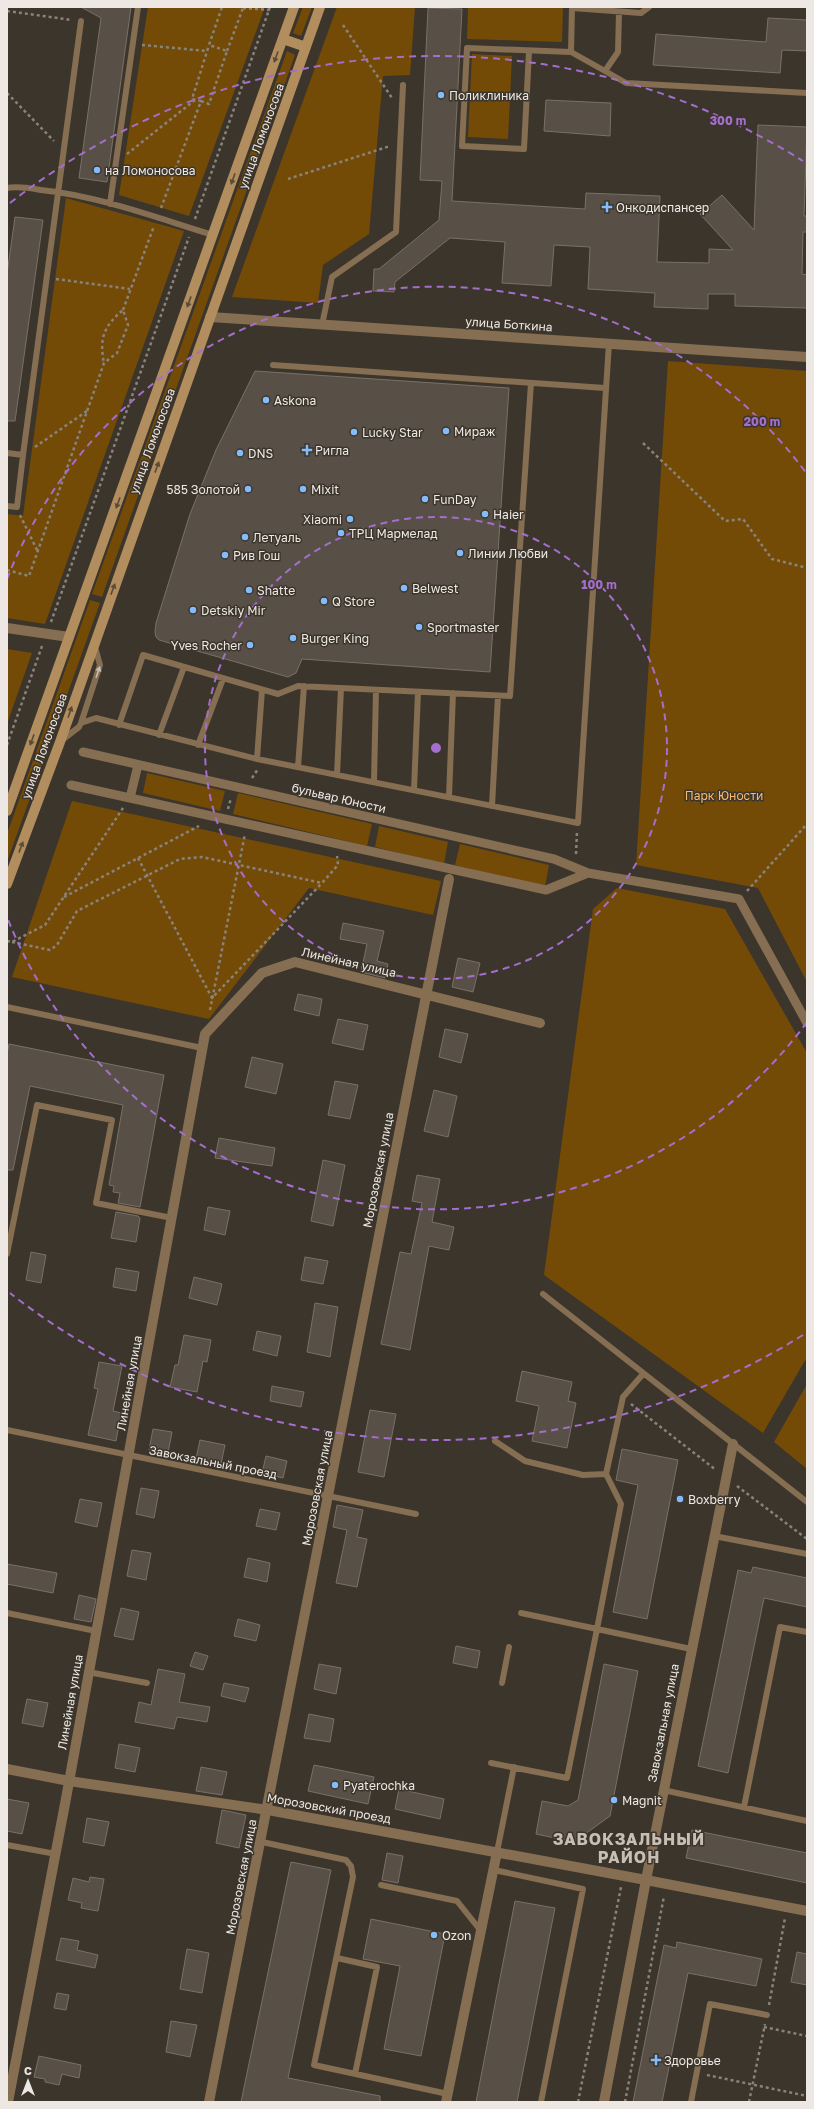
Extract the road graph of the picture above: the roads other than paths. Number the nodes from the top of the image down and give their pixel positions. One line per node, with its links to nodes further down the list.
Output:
1 (138, 7): 17 (lane)
2 (294, 7): 8 (main road, улица Ломоносова)
3 (320, 7): 9 (main road, улица Ломоносова)
4 (649, 7): 6 (lane)
5 (572, 8): 6 (lane); 11 (lane)
6 (620, 12): 12 (lane)
7 (81, 21): 16 (lane)
8 (283, 39): 9 (main road); 18 (main road, улица Ломоносова, one-way to 18)
9 (306, 47): 19 (main road, улица Ломоносова)
10 (529, 50): 10 (lane); 11 (lane)
11 (571, 52): 12 (lane)
12 (605, 71): 14 (lane)
13 (403, 85): 20 (lane)
14 (807, 93)
15 (7, 188): 16 (lane)
16 (59, 192): 17 (lane); 27 (lane)
17 (110, 204): 18 (lane)
18 (213, 235): 30 (main road, улица Ломоносова, one-way to 30)
19 (210, 317): 20 (street, улица Боткина); 31 (main road, улица Ломоносова, one-way to 19)
20 (322, 325): 21 (street, улица Боткина)
21 (609, 343): 22 (street, улица Боткина); 25 (lane)
22 (807, 357)
23 (273, 365): 24 (lane)
24 (530, 383): 25 (lane); 40 (lane)
25 (605, 388): 56 (lane)
26 (7, 453): 27 (lane)
27 (24, 455): 28 (lane)
28 (7, 506)
29 (7, 628): 30 (street)
30 (69, 637): 57 (main road, улица Ломоносова, one-way to 57)
31 (94, 644): 41 (lane, one-way to 31); 44 (main road, улица Ломоносова, one-way to 31)
32 (184, 667): 33 (lane); 42 (lane); 43 (lane)
33 (223, 679): 36 (lane); 45 (lane)
34 (304, 686): 35 (lane); 36 (lane); 49 (lane)
35 (340, 688): 37 (lane); 50 (lane)
36 (262, 690): 47 (lane)
37 (376, 690): 38 (lane); 51 (lane)
38 (418, 692): 39 (lane); 53 (lane)
39 (453, 693): 40 (lane); 55 (lane)
40 (498, 696): 56 (lane)
41 (81, 723): 42 (lane); 44 (lane)
42 (119, 725): 43 (lane)
43 (159, 735): 45 (lane)
44 (60, 742): 60 (main road, улица Ломоносова, one-way to 44)
45 (198, 745): 47 (lane)
46 (83, 752): 48 (street, бульвар Юности)
47 (257, 759): 49 (lane)
48 (138, 765): 54 (street); 58 (street, бульвар Юности)
49 (298, 767): 50 (lane)
50 (337, 775): 51 (lane)
51 (374, 782): 53 (lane)
52 (71, 785): 54 (street)
53 (414, 790): 55 (lane)
54 (130, 798): 58 (street)
55 (449, 798): 56 (lane)
56 (492, 806)
57 (7, 811)
58 (588, 873): 64 (street, бульвар Юности)
59 (449, 879): 61 (street, Морозовская улица)
60 (7, 884)
61 (425, 993): 63 (street, Линейная улица); 65 (street, Линейная улица); 75 (street, Морозовская улица)
62 (7, 1007): 65 (lane)
63 (540, 1022)
64 (807, 1024)
65 (202, 1048): 66 (street, Линейная улица)
66 (172, 1218): 67 (lane); 73 (street, Линейная улица)
67 (7, 1254)
68 (543, 1294): 69 (lane)
69 (643, 1374): 72 (lane); 74 (lane)
70 (7, 1430): 73 (lane, Завокзальный проезд)
71 (495, 1441): 74 (lane)
72 (733, 1444): 76 (lane); 78 (street, Завокзальная улица)
73 (129, 1456): 75 (lane, Завокзальный проезд); 83 (street, Линейная улица)
74 (606, 1474): 82 (lane)
75 (328, 1497): 77 (lane, Завокзальный проезд); 96 (street, Морозовская улица)
76 (807, 1502)
77 (416, 1514)
78 (714, 1536): 79 (lane); 86 (street, Завокзальная улица)
79 (807, 1554)
80 (7, 1613): 83 (lane)
81 (521, 1613): 82 (lane)
82 (596, 1629): 86 (lane); 91 (lane)
83 (96, 1632): 87 (street, Линейная улица)
84 (807, 1632): 95 (lane)
85 (509, 1647): 89 (lane)
86 (691, 1649): 94 (street, Завокзальная улица)
87 (88, 1672): 88 (lane); 93 (street, Линейная улица)
88 (147, 1683)
89 (502, 1683)
90 (491, 1762): 91 (lane)
91 (514, 1767): 100 (lane)
92 (7, 1768): 93 (street, Морозовский проезд)
93 (69, 1780): 96 (street, Морозовский проезд); 101 (street, Линейная улица)
94 (663, 1790): 95 (lane); 103 (street, Завокзальная улица)
95 (744, 1807): 97 (lane)
96 (268, 1810): 98 (street, Морозовская улица); 100 (street, Морозовский проезд)
97 (807, 1821)
98 (262, 1842): 107 (lane); 112 (street, Морозовская улица)
99 (7, 1845): 101 (lane)
100 (498, 1852): 102 (street); 103 (street, Морозовский проезд)
101 (56, 1854): 111 (street, Линейная улица)
102 (494, 1870): 106 (street); 113 (lane)
103 (646, 1880): 105 (street, Морозовский проезд); 114 (street, Завокзальная улица)
104 (381, 1885): 106 (lane)
105 (807, 1911)
106 (481, 1931): 110 (street)
107 (337, 1958): 109 (lane); 109 (lane)
108 (767, 2015): 115 (lane)
109 (355, 2074): 110 (lane)
110 (447, 2098)
111 (8, 2102)
112 (209, 2102)
113 (541, 2102)
114 (604, 2102)
115 (691, 2102)

